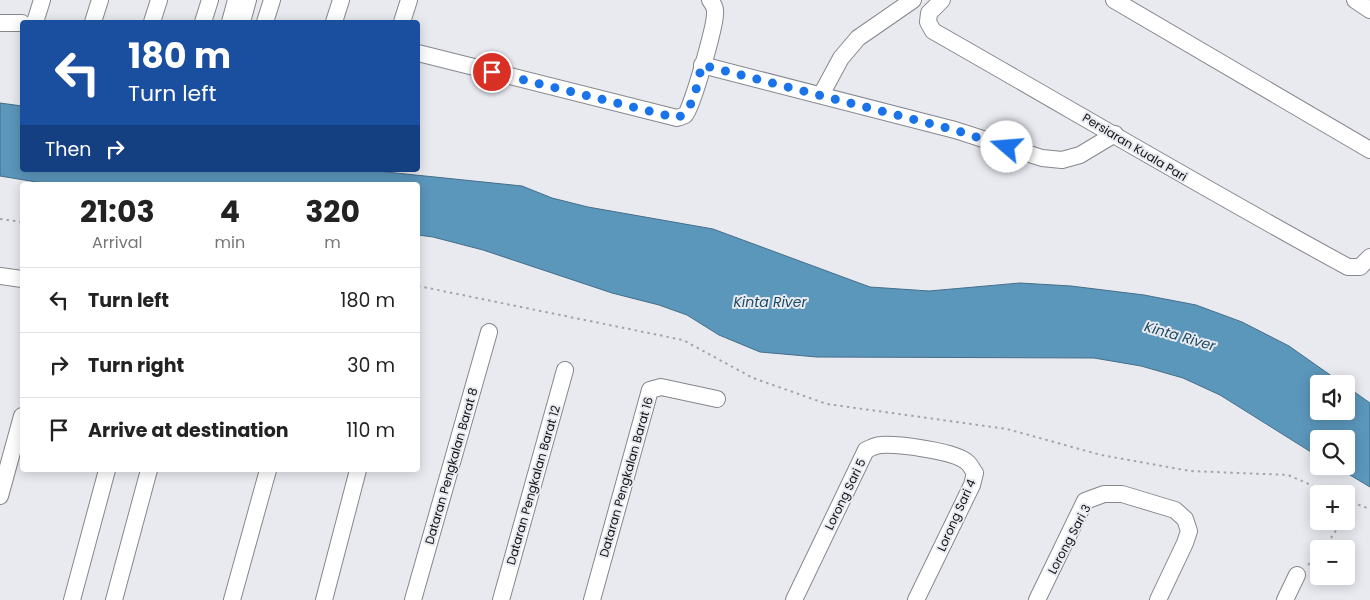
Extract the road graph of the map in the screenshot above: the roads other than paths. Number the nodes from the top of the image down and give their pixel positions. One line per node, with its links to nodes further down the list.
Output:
1 (42, 0): 16 (street)
2 (100, 0): 17 (street)
3 (159, 0): 18 (street)
4 (210, 0): 19 (street)
5 (236, 0): 20 (street)
6 (248, 0): 21 (street)
7 (272, 0): 22 (street)
8 (341, 0): 23 (street)
9 (409, 0): 24 (street)
10 (710, 0): 28 (street)
11 (913, 0): 29 (street)
12 (942, 0): 30 (street, Persiaran Kuala Pari)
13 (1114, 0): 31 (street)
14 (1354, 0): 15 (street)
15 (1370, 10)
16 (36, 20)
17 (95, 20)
18 (153, 20)
19 (204, 20)
20 (231, 20)
21 (243, 20)
22 (267, 20)
23 (335, 20)
24 (403, 20)
25 (0, 23): 26 (street)
26 (20, 24)
27 (420, 54): 28 (street)
28 (702, 65): 29 (street)
29 (821, 95): 30 (street)
30 (1115, 134): 32 (street, Persiaran Kuala Pari)
31 (1370, 150)
32 (1370, 257)
33 (0, 276): 34 (street)
34 (20, 279)
35 (489, 332): 50 (street, Dataran Pengkalan Barat 8)
36 (565, 370): 51 (street, Dataran Pengkalan Barat 12)
37 (717, 399): 52 (street, Dataran Pengkalan Barat 16)
38 (19, 442): 44 (street)
39 (934, 451): 53 (street, Lorong Sari 5); 54 (street, Lorong Sari 4)
40 (106, 472): 47 (street)
41 (148, 472): 48 (street)
42 (268, 472): 46 (street)
43 (357, 472): 49 (street)
44 (0, 496)
45 (1297, 575): 57 (street)
46 (236, 599)
47 (72, 600)
48 (114, 600)
49 (324, 600)
50 (413, 600)
51 (501, 600)
52 (592, 600)
53 (794, 600)
54 (916, 600)
55 (1037, 600): 56 (street, Lorong Sari 3)
56 (1158, 600)
57 (1285, 600)

